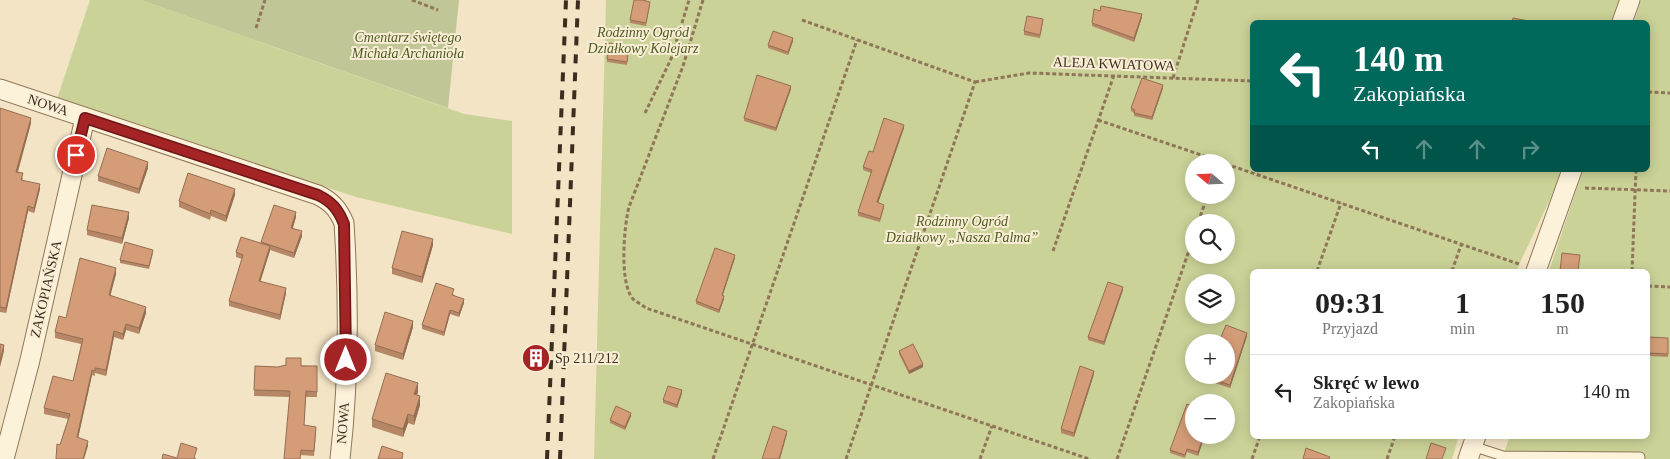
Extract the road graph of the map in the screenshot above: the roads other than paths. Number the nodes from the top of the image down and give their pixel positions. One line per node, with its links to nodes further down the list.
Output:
1 (1630, 0): 2 (street)
2 (1623, 20)
3 (0, 89): 4 (street, NOWA)
4 (85, 118): 9 (street, ZAKOPIAŃSKA); 10 (street, NOWA)
5 (1570, 178): 6 (street)
6 (1537, 269)
7 (1472, 447): 8 (lane)
8 (1640, 457)
9 (4, 459)
10 (340, 459)

